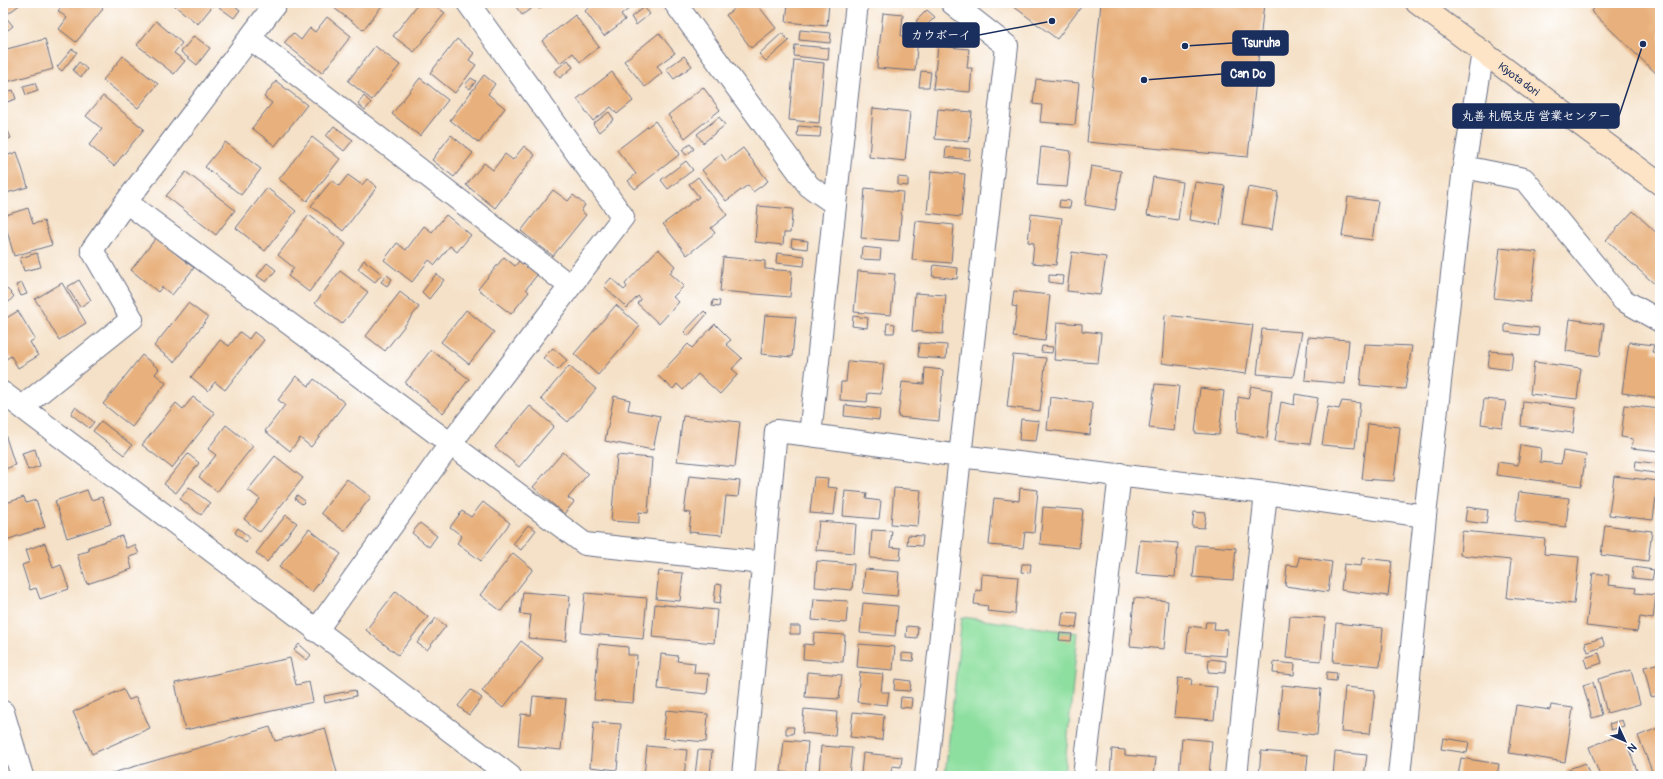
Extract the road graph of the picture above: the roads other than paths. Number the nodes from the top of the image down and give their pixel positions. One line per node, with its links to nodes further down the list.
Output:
1 (276, 3): 7 (street)
2 (468, 3): 13 (street)
3 (675, 3): 12 (street)
4 (857, 3): 12 (street)
5 (952, 3): 19 (street)
6 (1417, 3): 8 (street, Kiyota dori)
7 (250, 38): 11 (street); 13 (street)
8 (1483, 52): 9 (street); 10 (street, Kiyota dori)
9 (1464, 167): 14 (street); 22 (street)
10 (1660, 184)
11 (126, 202): 16 (street); 18 (street)
12 (835, 204): 17 (street)
13 (570, 286): 18 (street)
14 (1660, 321)
15 (3, 393): 16 (street)
16 (22, 407): 24 (street)
17 (810, 435): 19 (street); 23 (street)
18 (451, 443): 23 (street); 24 (street)
19 (960, 456): 20 (street); 29 (street)
20 (1120, 474): 21 (street); 30 (street)
21 (1266, 493): 22 (street); 31 (street)
22 (1425, 516): 32 (street)
23 (763, 563): 28 (street)
24 (316, 630): 27 (street)
25 (3, 712): 26 (street)
26 (22, 776)
27 (510, 776)
28 (743, 776)
29 (926, 776)
30 (1084, 776)
31 (1236, 776)
32 (1400, 776)

